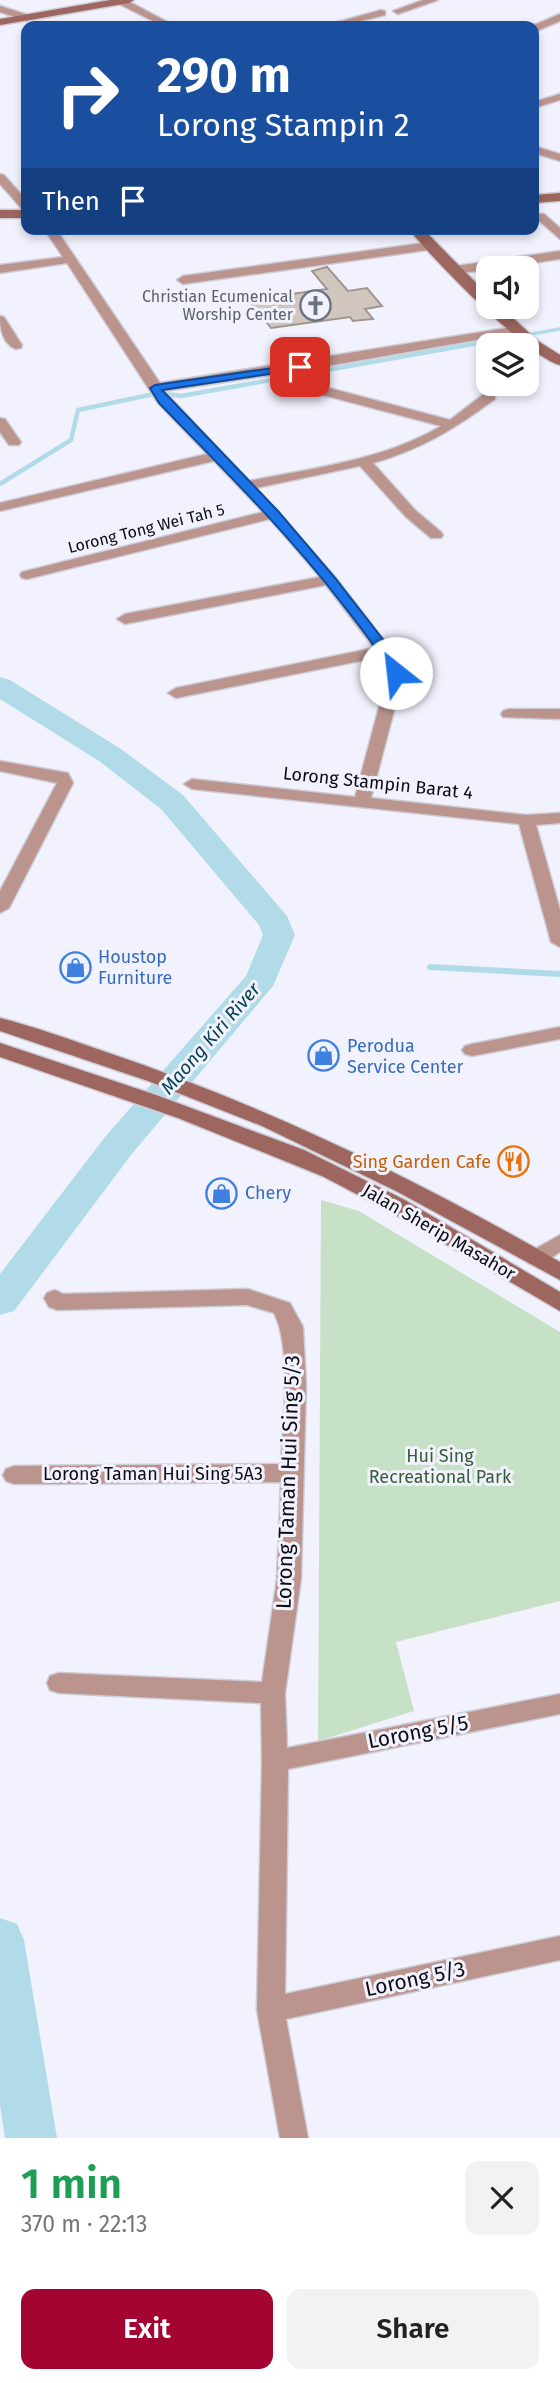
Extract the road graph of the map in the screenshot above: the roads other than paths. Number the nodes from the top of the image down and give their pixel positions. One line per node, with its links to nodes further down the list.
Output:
1 (433, 0): 4 (street)
2 (125, 1): 7 (main road); 8 (street)
3 (0, 9): 7 (street)
4 (398, 11)
5 (382, 13): 9 (street)
6 (560, 17): 11 (street)
7 (27, 18): 10 (main road)
8 (161, 21)
9 (349, 21)
10 (0, 22)
11 (539, 27)
12 (560, 97): 13 (street)
13 (539, 104)
14 (539, 151): 15 (street)
15 (560, 158)
16 (0, 177): 21 (street)
17 (560, 189): 18 (main road)
18 (539, 190)
19 (560, 197): 20 (main road)
20 (539, 199)
21 (21, 201)
22 (0, 214): 23 (main road)
23 (21, 214)
24 (540, 216): 29 (street)
25 (0, 223): 26 (main road)
26 (21, 223)
27 (54, 235): 32 (street)
28 (421, 235): 30 (main road)
29 (560, 235)
30 (431, 246): 34 (main road); 35 (street)
31 (560, 255): 34 (street)
32 (72, 259): 33 (street); 43 (street)
33 (0, 269)
34 (456, 270): 36 (main road)
35 (183, 280)
36 (476, 290)
37 (505, 319): 39 (main road)
38 (0, 320): 40 (street)
39 (517, 331): 41 (main road); 42 (street)
40 (16, 345)
41 (560, 361)
42 (302, 369): 43 (street); 46 (street)
43 (158, 393): 48 (street)
44 (490, 396): 46 (street)
45 (0, 422): 47 (street)
46 (451, 424): 49 (street)
47 (14, 442)
48 (216, 456): 50 (street); 51 (street)
49 (364, 462): 50 (street); 53 (street)
50 (245, 485): 52 (street)
51 (0, 507)
52 (274, 514): 54 (street, Lorong Tong Wei Tah 5); 55 (street)
53 (436, 535)
54 (27, 575)
55 (330, 580): 56 (street); 57 (street)
56 (125, 619)
57 (385, 651): 58 (street); 63 (street)
58 (176, 693)
59 (509, 714): 60 (street)
60 (560, 714)
61 (0, 766): 66 (street)
62 (191, 784): 63 (street, Lorong Stampin Barat 4)
63 (362, 802): 65 (street, Lorong Stampin Barat 4)
64 (560, 818): 65 (street, Lorong Stampin Barat 4)
65 (526, 820): 67 (street)
66 (0, 908)
67 (558, 930)
68 (0, 1024): 73 (main road, Jalan Sherip Masahor)
69 (560, 1034): 71 (street)
70 (0, 1050): 76 (main road, Jalan Sherip Masahor)
71 (471, 1050)
72 (560, 1242): 73 (street)
73 (535, 1258): 74 (main road, Jalan Sherip Masahor)
74 (560, 1272)
75 (55, 1298): 77 (street, Lorong Taman Hui Sing 5/3)
76 (560, 1303)
77 (292, 1473): 78 (street, Lorong Taman Hui Sing 5A3); 80 (street, Lorong Taman Hui Sing 5/3)
78 (14, 1475)
79 (59, 1683): 80 (street)
80 (273, 1693): 82 (street, Lorong Taman Hui Sing 5/3)
81 (560, 1704): 82 (street, Lorong 5/5)
82 (275, 1760): 84 (street, Lorong Taman Hui Sing 5/3)
83 (560, 1948): 84 (street, Lorong 5/3)
84 (271, 2010): 85 (street, Lorong Taman Hui Sing 5/3)
85 (294, 2138)

